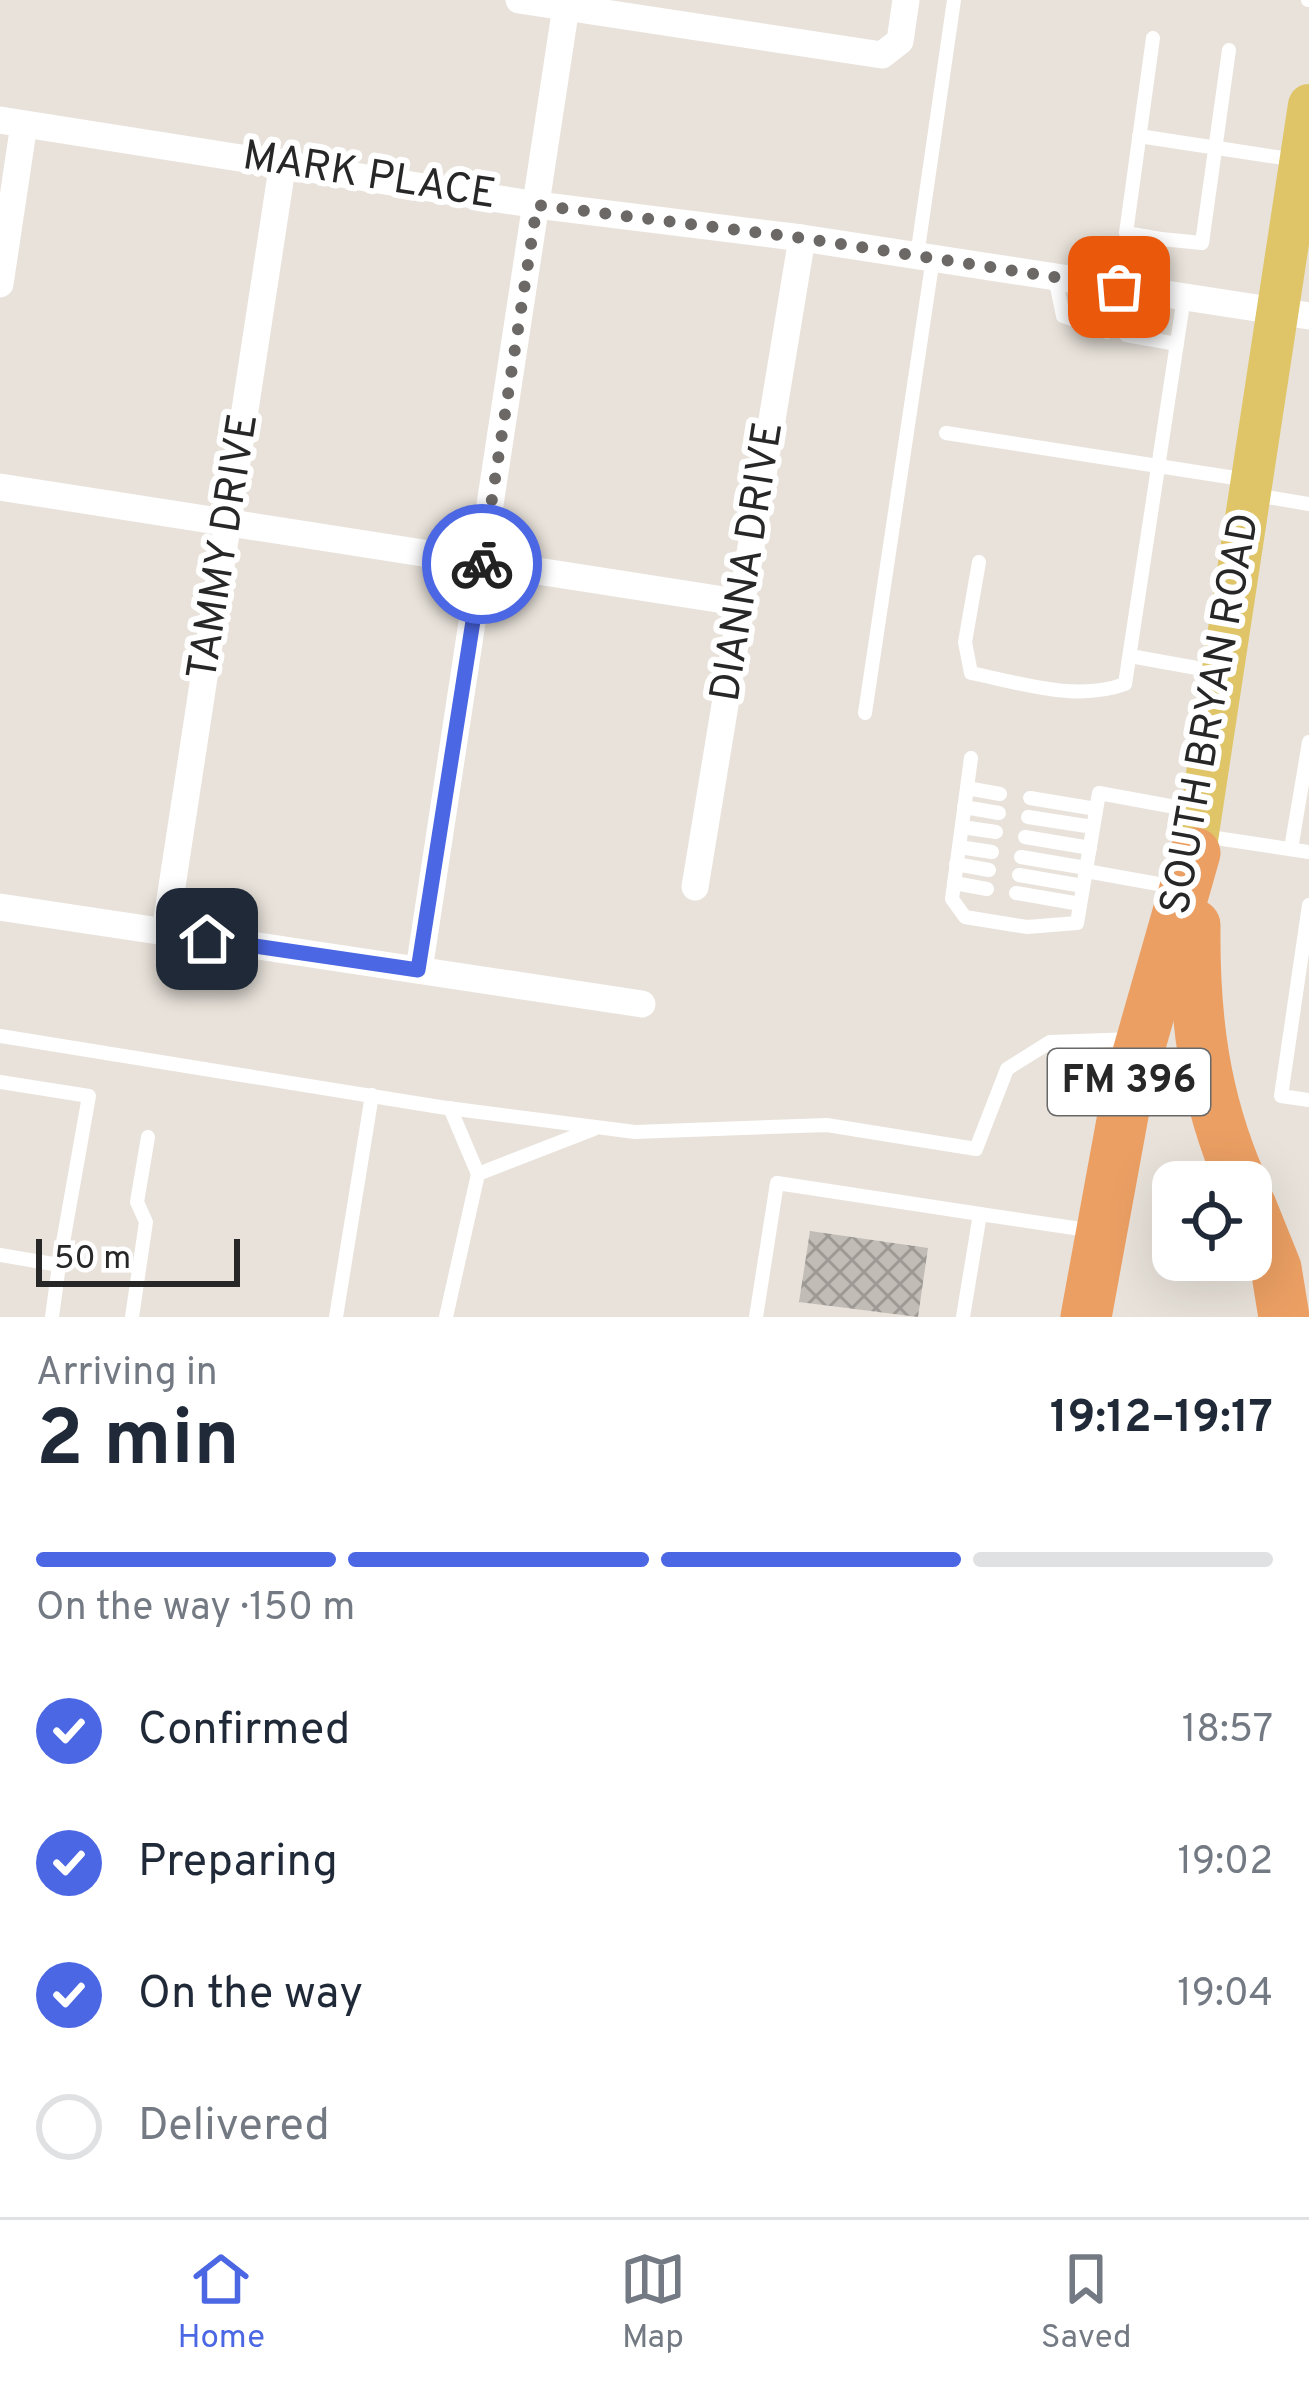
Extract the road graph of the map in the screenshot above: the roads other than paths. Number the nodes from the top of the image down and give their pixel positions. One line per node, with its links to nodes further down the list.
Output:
1 (519, 0): 4 (street)
2 (906, 0): 4 (street)
3 (954, 0): 16 (lane)
4 (567, 4): 13 (street)
5 (1153, 38): 9 (lane)
6 (1229, 50): 10 (lane)
7 (1309, 105): 11 (main road, SOUTH BRYAN ROAD / FM 396)
8 (12, 122): 12 (street, MARK PLACE); 18 (street)
9 (1139, 136): 10 (lane); 15 (lane)
10 (1215, 147): 11 (lane); 15 (lane)
11 (1300, 160): 21 (main road, SOUTH BRYAN ROAD / FM 396)
12 (283, 162): 13 (street, MARK PLACE); 30 (street, TAMMY DRIVE)
13 (537, 205): 14 (street, MARK PLACE); 31 (street)
14 (802, 238): 16 (street, MARK PLACE); 33 (street, DIANNA DRIVE)
15 (1161, 239): 19 (lane)
16 (925, 257): 17 (street, MARK PLACE); 36 (lane)
17 (1055, 277): 19 (street, MARK PLACE); 22 (lane)
18 (0, 284)
19 (1150, 292): 20 (street, MARK PLACE)
20 (1184, 297): 21 (street, MARK PLACE); 24 (lane)
21 (1294, 314): 28 (main road, SOUTH BRYAN ROAD / FM 396)
22 (1107, 332)
23 (1126, 335): 24 (lane)
24 (1177, 344): 26 (lane)
25 (946, 433): 26 (lane)
26 (1161, 467): 28 (lane); 34 (lane)
27 (0, 487): 30 (street)
28 (1252, 488): 29 (lane); 35 (main road, SOUTH BRYAN ROAD / FM 396)
29 (1309, 503)
30 (229, 523): 31 (street); 68 (street, TAMMY DRIVE)
31 (482, 562): 33 (street); 69 (street)
32 (979, 562): 34 (lane)
33 (743, 603): 62 (street, DIANNA DRIVE)
34 (1130, 656): 35 (lane)
35 (1222, 672): 51 (main road, SOUTH BRYAN ROAD / FM 396)
36 (865, 713)
37 (1309, 742): 53 (lane)
38 (970, 758): 39 (lane)
39 (967, 788): 40 (lane); 42 (lane)
40 (1000, 794)
41 (1030, 798): 43 (lane)
42 (964, 807): 44 (lane); 46 (lane)
43 (1096, 808): 47 (lane); 51 (lane)
44 (999, 813)
45 (1028, 817): 47 (lane)
46 (962, 827): 48 (lane); 50 (lane)
47 (1093, 827): 52 (lane)
48 (995, 832)
49 (1025, 837): 52 (lane)
50 (959, 847): 54 (lane); 57 (lane)
51 (1195, 847): 53 (lane); 60 (lane); 72 (highway, SOUTH BRYAN ROAD / FM 396); 79 (highway, FM 396)
52 (1090, 848): 60 (lane)
53 (1291, 849): 55 (lane)
54 (992, 852)
55 (1309, 852)
56 (1021, 857): 60 (lane)
57 (956, 864): 58 (lane); 61 (lane)
58 (989, 870)
59 (1019, 875): 60 (lane)
60 (1085, 875): 65 (lane)
61 (954, 884): 63 (lane); 65 (lane)
62 (694, 886)
63 (986, 889)
64 (1016, 893): 65 (lane)
65 (1080, 904)
66 (1309, 905): 75 (lane)
67 (0, 908): 68 (street)
68 (165, 932): 69 (street)
69 (418, 970): 70 (street)
70 (642, 1004)
71 (0, 1036): 74 (lane)
72 (1143, 1040): 77 (lane); 82 (highway, SOUTH BRYAN ROAD / FM 396)
73 (0, 1082): 84 (lane)
74 (371, 1095): 76 (lane); 87 (lane)
75 (1309, 1100)
76 (450, 1108): 77 (lane); 80 (lane)
77 (599, 1127): 80 (lane)
78 (148, 1137): 86 (lane)
79 (1232, 1161)
80 (478, 1174): 88 (lane)
81 (980, 1214): 82 (lane); 89 (lane); 90 (lane)
82 (1102, 1232): 91 (highway, SOUTH BRYAN ROAD / FM 396)
83 (0, 1255): 84 (lane)
84 (59, 1264): 85 (lane)
85 (52, 1317)
86 (132, 1317)
87 (336, 1317)
88 (446, 1317)
89 (756, 1317)
90 (963, 1317)
91 (1086, 1317)

